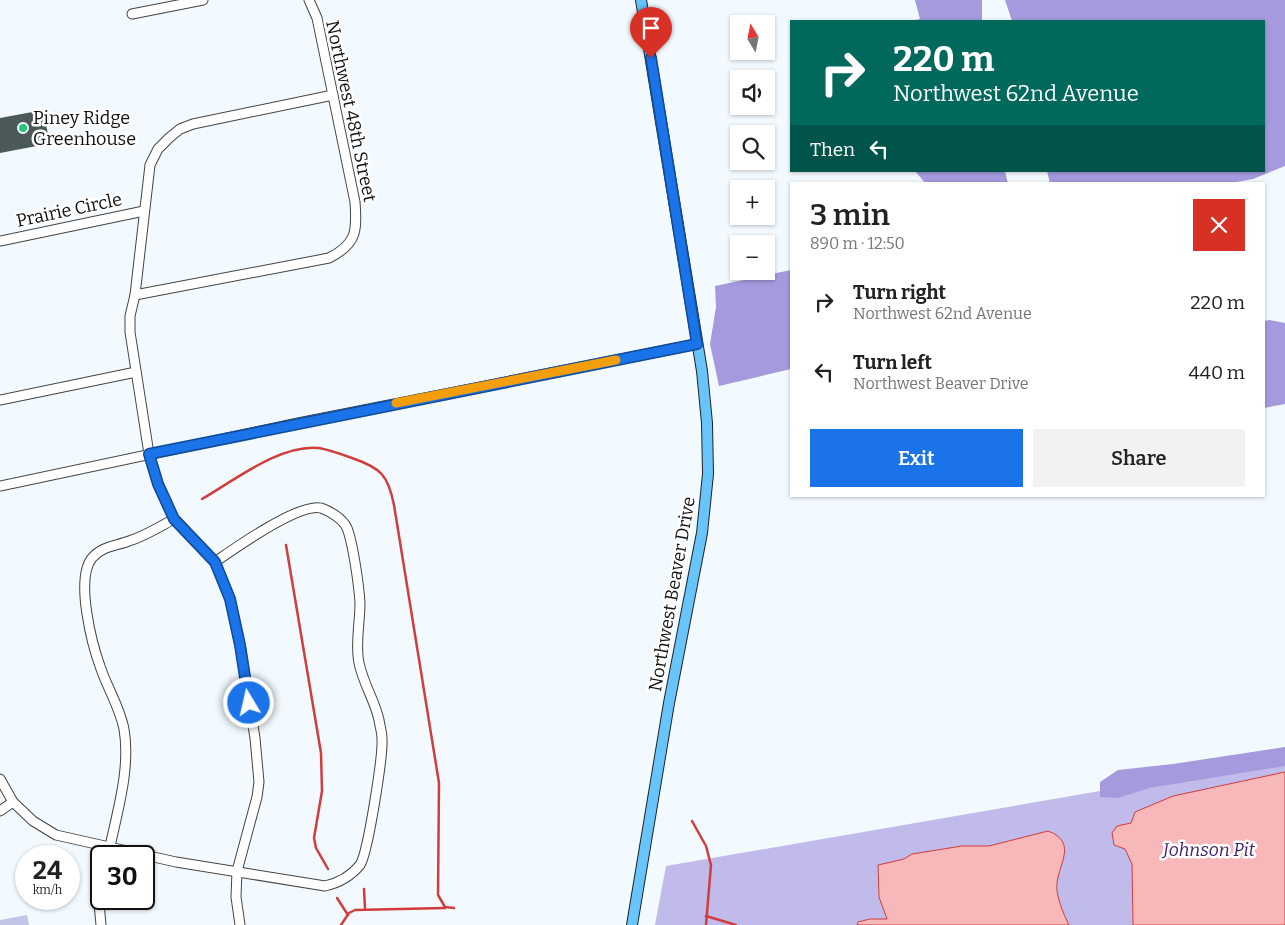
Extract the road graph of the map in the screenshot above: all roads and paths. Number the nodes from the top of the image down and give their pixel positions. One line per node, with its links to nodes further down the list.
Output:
1 (203, 0): 4 (street)
2 (309, 0): 5 (street, Northwest 48th Street)
3 (641, 0): 9 (main road, Northwest Beaver Drive)
4 (132, 14)
5 (333, 95): 6 (street); 8 (street, Northwest 48th Street)
6 (144, 211): 7 (street, Prairie Circle); 8 (street)
7 (0, 241)
8 (135, 295): 10 (street)
9 (697, 344): 12 (street); 26 (main road, Northwest Beaver Drive)
10 (136, 372): 11 (street); 12 (street)
11 (0, 400)
12 (149, 454): 13 (street); 14 (street)
13 (0, 486)
14 (174, 519): 15 (street); 20 (street)
15 (215, 562): 22 (street); 22 (street)
16 (0, 779): 17 (street)
17 (13, 802): 18 (street); 19 (street)
18 (0, 811)
19 (106, 845)
20 (110, 845)
21 (155, 857): 22 (street)
22 (238, 871): 25 (street)
23 (99, 910): 24 (street)
24 (100, 925)
25 (240, 925)
26 (632, 925)

